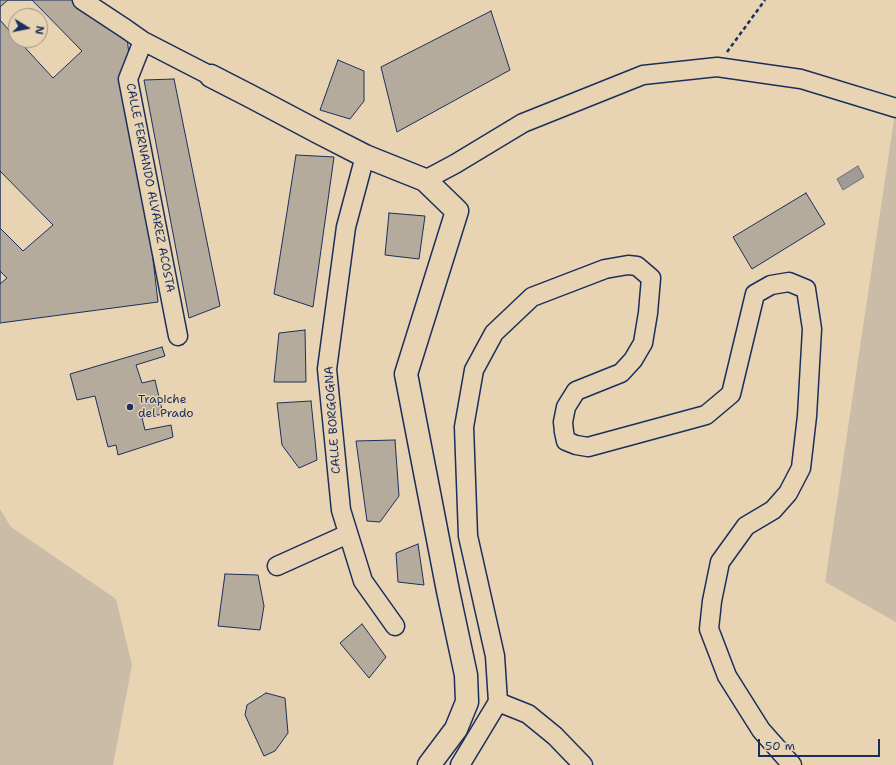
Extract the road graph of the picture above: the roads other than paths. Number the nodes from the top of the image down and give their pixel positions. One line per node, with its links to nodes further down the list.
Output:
1 (82, 0): 2 (street)
2 (143, 41): 3 (street); 7 (street, CALLE FERNANDO ALVAREZ ACOSTA)
3 (211, 76): 5 (street)
4 (896, 108): 6 (street)
5 (365, 156): 6 (street); 8 (street, CALLE BORGOGNA)
6 (425, 180): 12 (street)
7 (178, 336)
8 (348, 534): 9 (street); 10 (street, CALLE BORGOGNA)
9 (277, 566)
10 (395, 626)
11 (498, 702): 13 (street); 14 (street); 15 (street)
12 (429, 765)
13 (460, 765)
14 (583, 765)
15 (792, 765)

